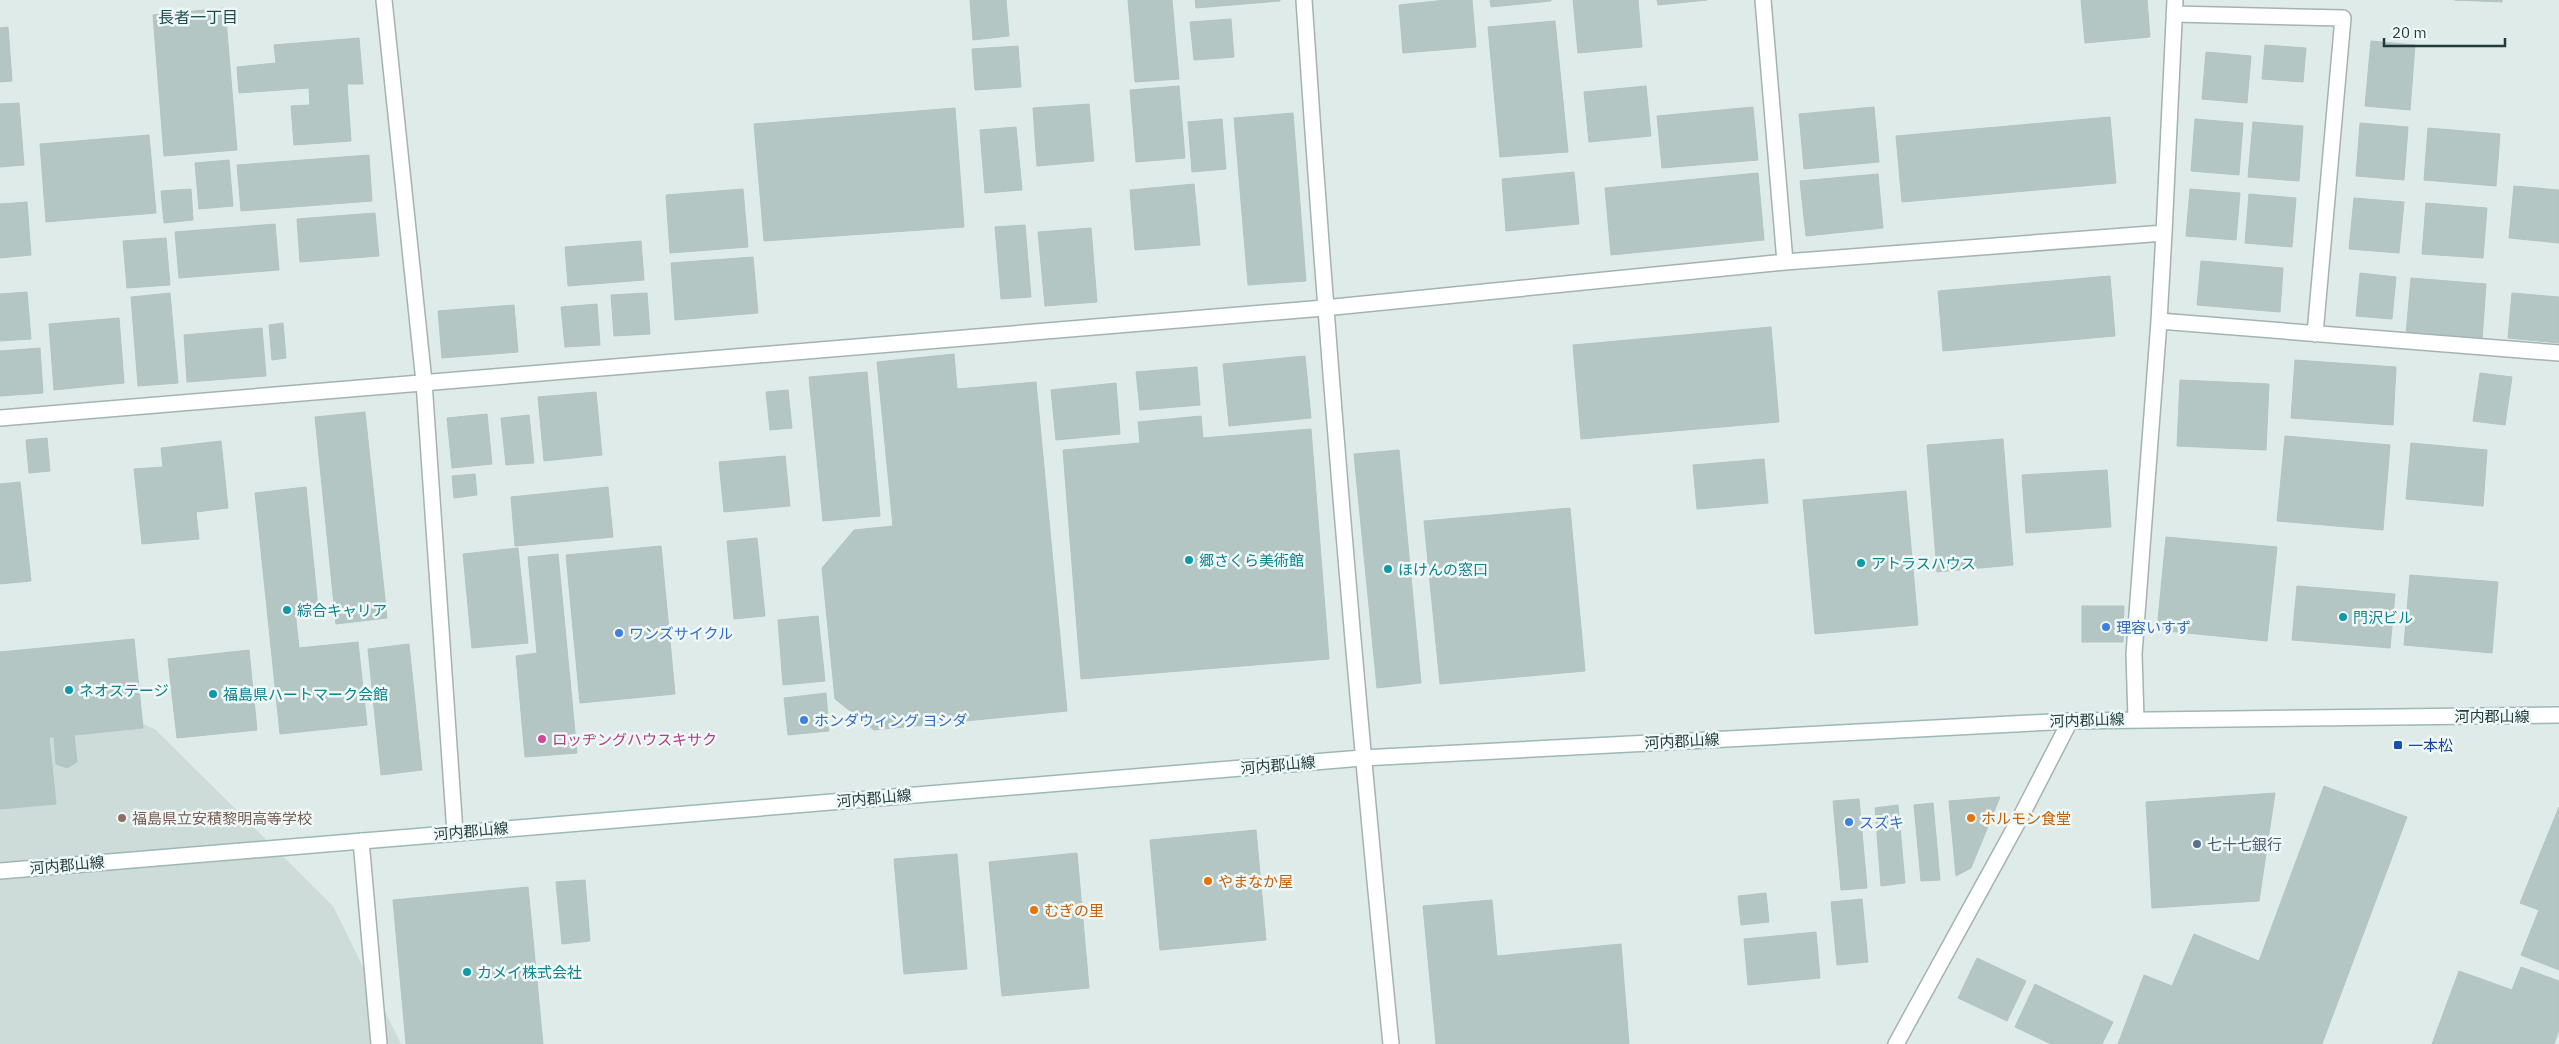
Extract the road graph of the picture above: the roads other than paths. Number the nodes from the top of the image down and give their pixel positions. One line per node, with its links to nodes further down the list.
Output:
1 (384, 0): 11 (street)
2 (1304, 0): 7 (street)
3 (1763, 0): 6 (street)
4 (2175, 7): 5 (street); 9 (street)
5 (2164, 234): 6 (street); 8 (street)
6 (1785, 262): 7 (street)
7 (1324, 308): 11 (street); 16 (street)
8 (2159, 321): 9 (street); 14 (street)
9 (2315, 334): 10 (street)
10 (2559, 353)
11 (424, 382): 12 (street); 17 (street)
12 (0, 418)
13 (2559, 715): 14 (street, 河内郡山線)
14 (2136, 719): 15 (street, 河内郡山線)
15 (2070, 720): 16 (street, 河内郡山線); 22 (street)
16 (1362, 758): 17 (street, 河内郡山線); 21 (street)
17 (455, 833): 18 (street, 河内郡山線)
18 (361, 841): 19 (street, 河内郡山線); 20 (street)
19 (0, 871)
20 (379, 1044)
21 (1391, 1044)
22 (1896, 1044)

